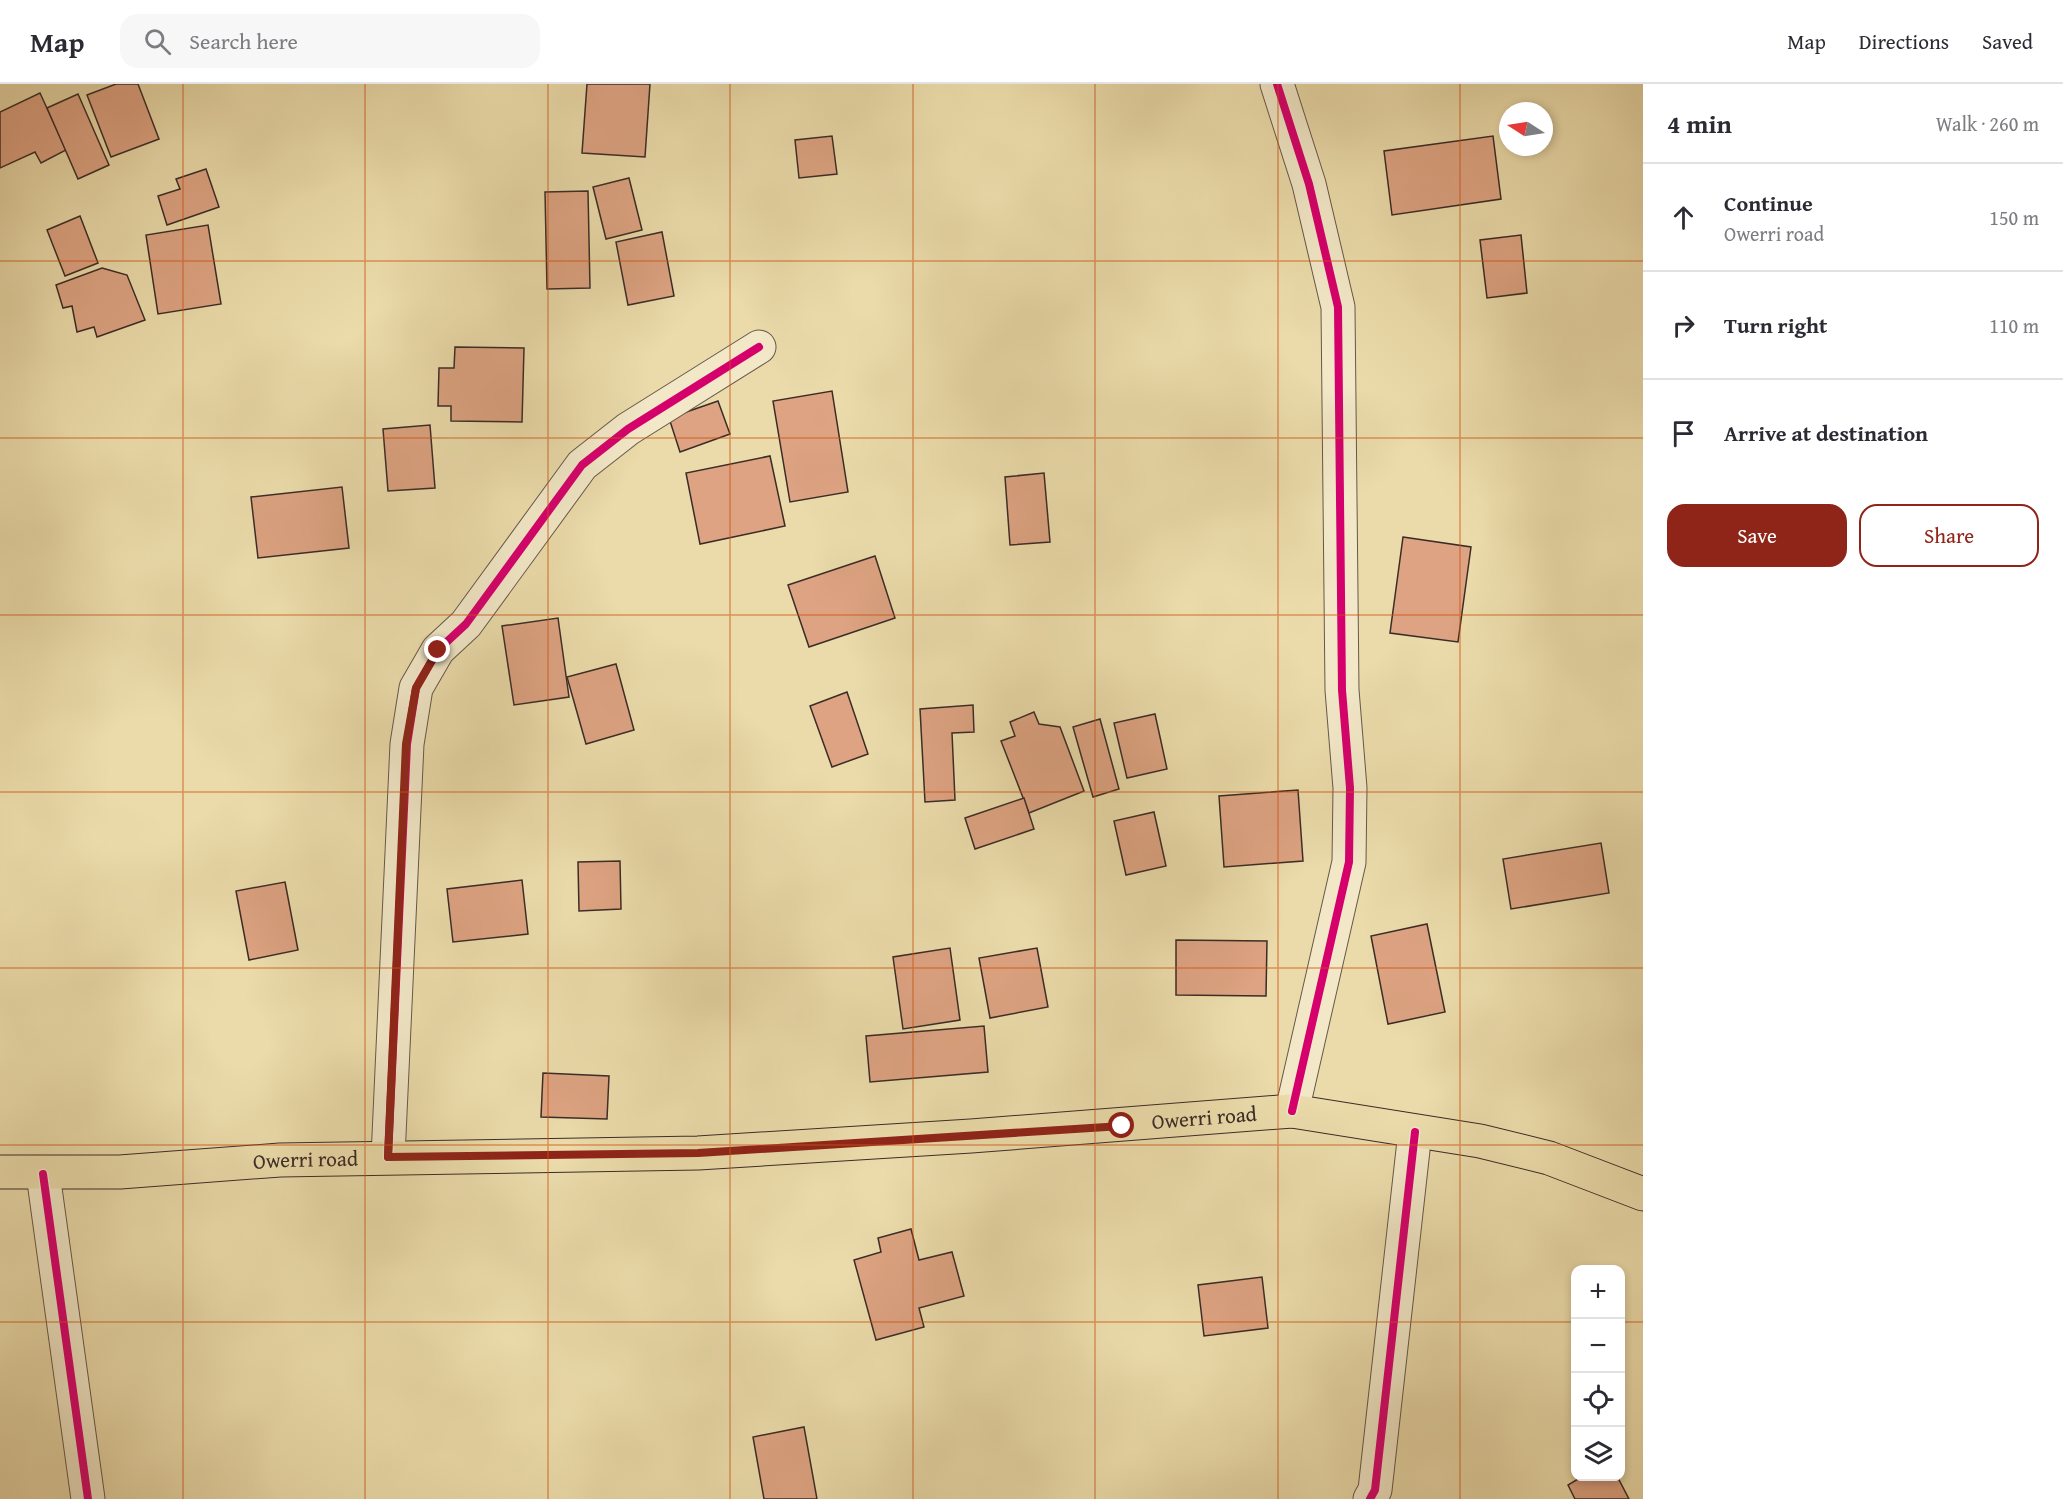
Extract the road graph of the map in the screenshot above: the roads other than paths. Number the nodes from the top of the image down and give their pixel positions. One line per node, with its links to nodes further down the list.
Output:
1 (1277, 84): 3 (street)
2 (759, 347): 5 (street)
3 (1292, 1111): 4 (main road, Owerri road); 5 (main road, Owerri road)
4 (1415, 1132): 8 (main road, Owerri road); 10 (street)
5 (388, 1157): 7 (main road, Owerri road)
6 (0, 1172): 7 (main road, Owerri road)
7 (43, 1174): 9 (street)
8 (1643, 1194)
9 (88, 1499)
10 (1370, 1499)

